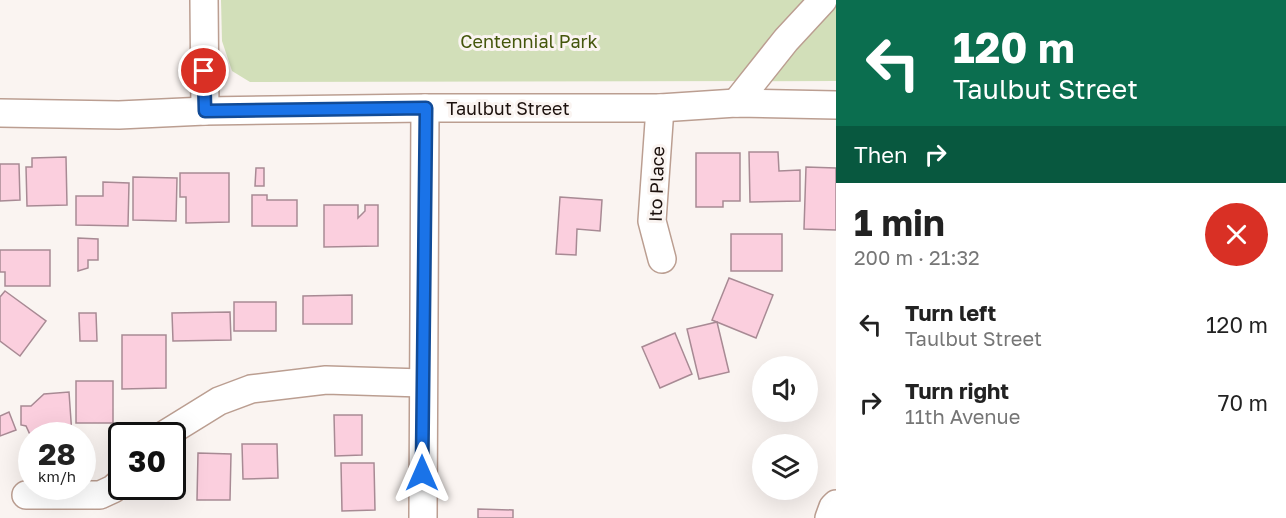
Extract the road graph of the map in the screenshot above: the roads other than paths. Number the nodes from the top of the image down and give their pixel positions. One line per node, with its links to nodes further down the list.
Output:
1 (204, 0): 7 (street)
2 (823, 0): 3 (street)
3 (736, 103): 4 (street, Taulbut Street); 6 (street, Taulbut Street)
4 (836, 105)
5 (426, 108): 6 (street, Taulbut Street); 7 (street, Taulbut Street); 10 (street)
6 (660, 108): 9 (street, Ito Place)
7 (205, 111): 8 (street, Taulbut Street)
8 (0, 113)
9 (662, 259)
10 (422, 383): 11 (street); 13 (street)
11 (185, 422)
12 (836, 504): 14 (street)
13 (423, 518)
14 (829, 518)

